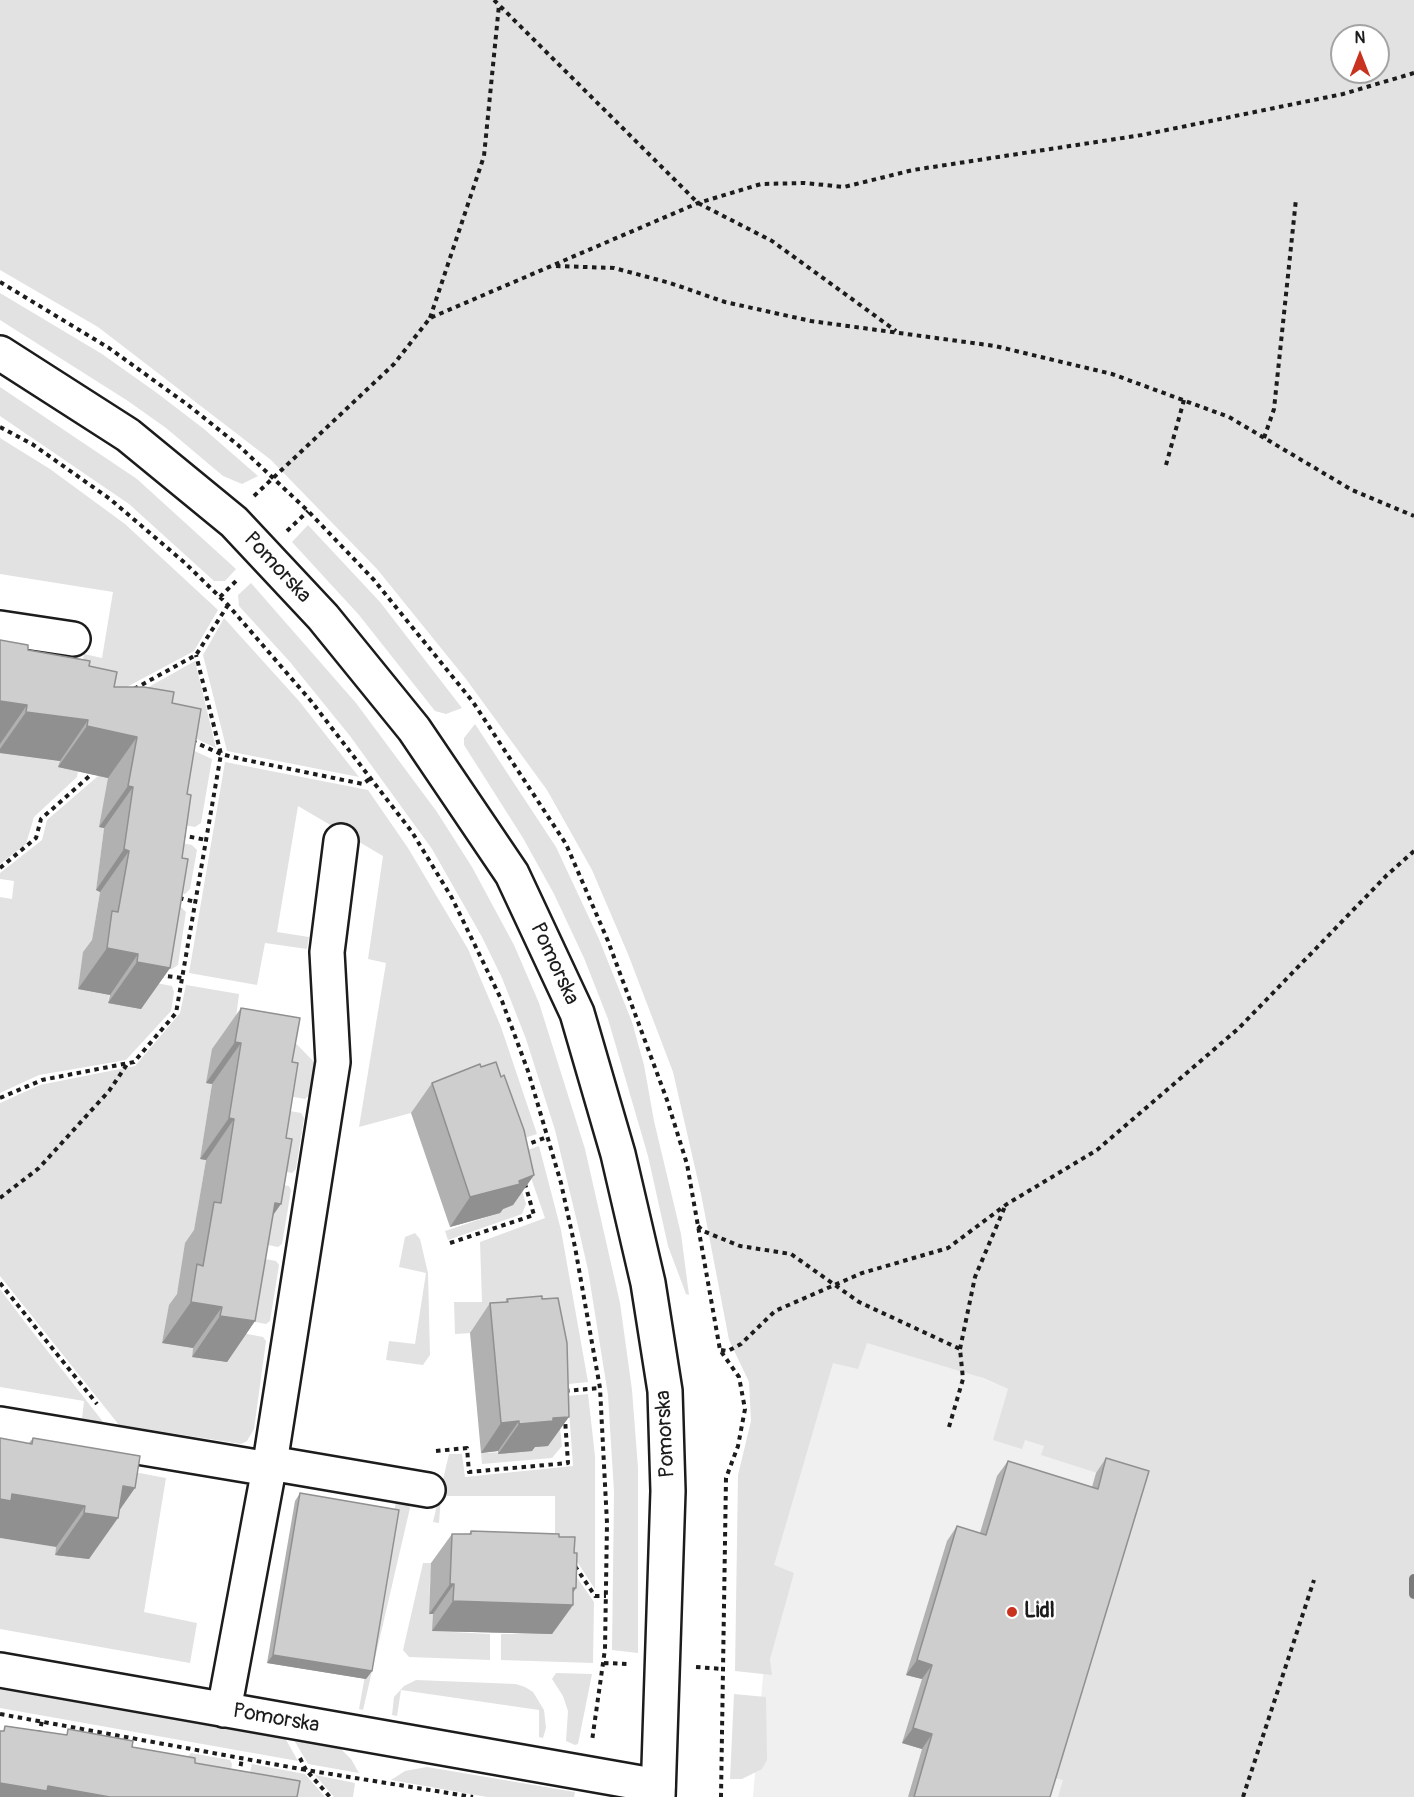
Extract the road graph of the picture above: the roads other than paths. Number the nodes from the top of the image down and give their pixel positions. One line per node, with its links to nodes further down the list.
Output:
1 (0, 353): 10 (main road, Pomorska)
2 (0, 628): 3 (main road)
3 (73, 639)
4 (341, 841): 6 (main road)
5 (0, 1424): 6 (main road)
6 (269, 1466): 7 (main road); 9 (main road)
7 (428, 1490)
8 (0, 1670): 9 (main road, Pomorska)
9 (224, 1710): 10 (main road, Pomorska)
10 (658, 1792)

